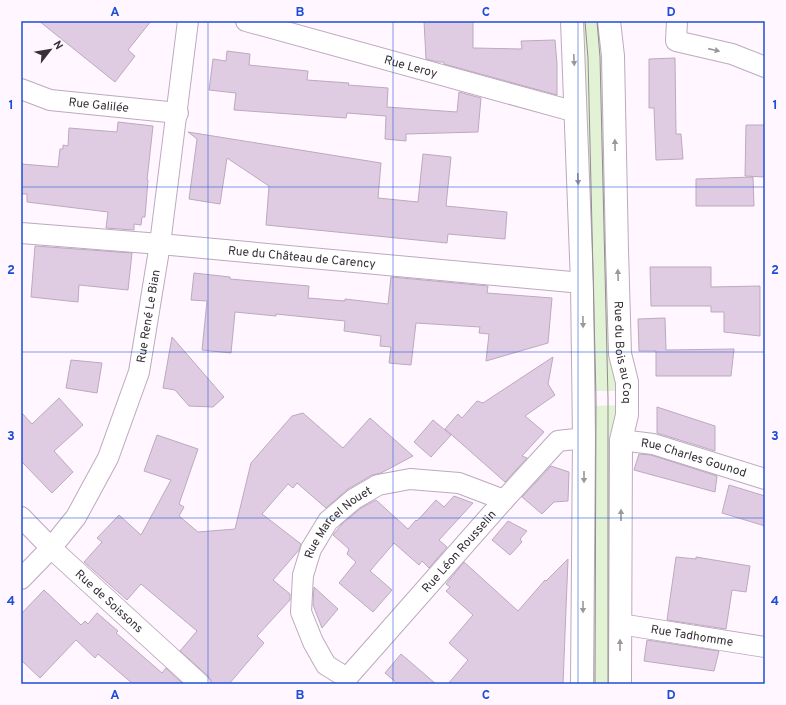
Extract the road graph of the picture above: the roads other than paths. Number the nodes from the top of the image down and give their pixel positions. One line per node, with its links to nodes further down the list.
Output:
1 (188, 21): 9 (street, Rue René Le Bian)
2 (246, 21): 8 (street, Rue Leroy)
3 (572, 21): 8 (main road, one-way to 8)
4 (609, 21): 14 (main road, Rue du Bois au Coq, one-way to 4)
5 (677, 21): 6 (street, one-way to 6)
6 (765, 67)
7 (21, 89): 9 (street, Rue Galilée)
8 (576, 112): 12 (main road, one-way to 12)
9 (178, 113): 11 (street, Rue René Le Bian)
10 (21, 233): 11 (street, Rue du Château de Carency)
11 (160, 244): 12 (street, Rue du Château de Carency); 18 (street, Rue René Le Bian)
12 (582, 283): 13 (main road, one-way to 13)
13 (584, 438): 16 (street, Rue Léon Rousselin); 24 (main road, one-way to 24)
14 (621, 440): 15 (street, Rue Charles Gounod); 20 (main road, Rue du Bois au Coq, one-way to 14)
15 (765, 480)
16 (504, 500): 22 (street, Rue Léon Rousselin); 22 (street, Rue Marcel Nouet)
17 (21, 517): 18 (street, Rue de Soissons)
18 (50, 548): 19 (street, Rue René Le Bian); 23 (street, Rue de Soissons)
19 (21, 579)
20 (620, 624): 21 (street, Rue Tadhomme); 25 (main road, Rue du Bois au Coq, one-way to 20)
21 (765, 647)
22 (347, 681)
23 (200, 684)
24 (582, 684)
25 (620, 684)

